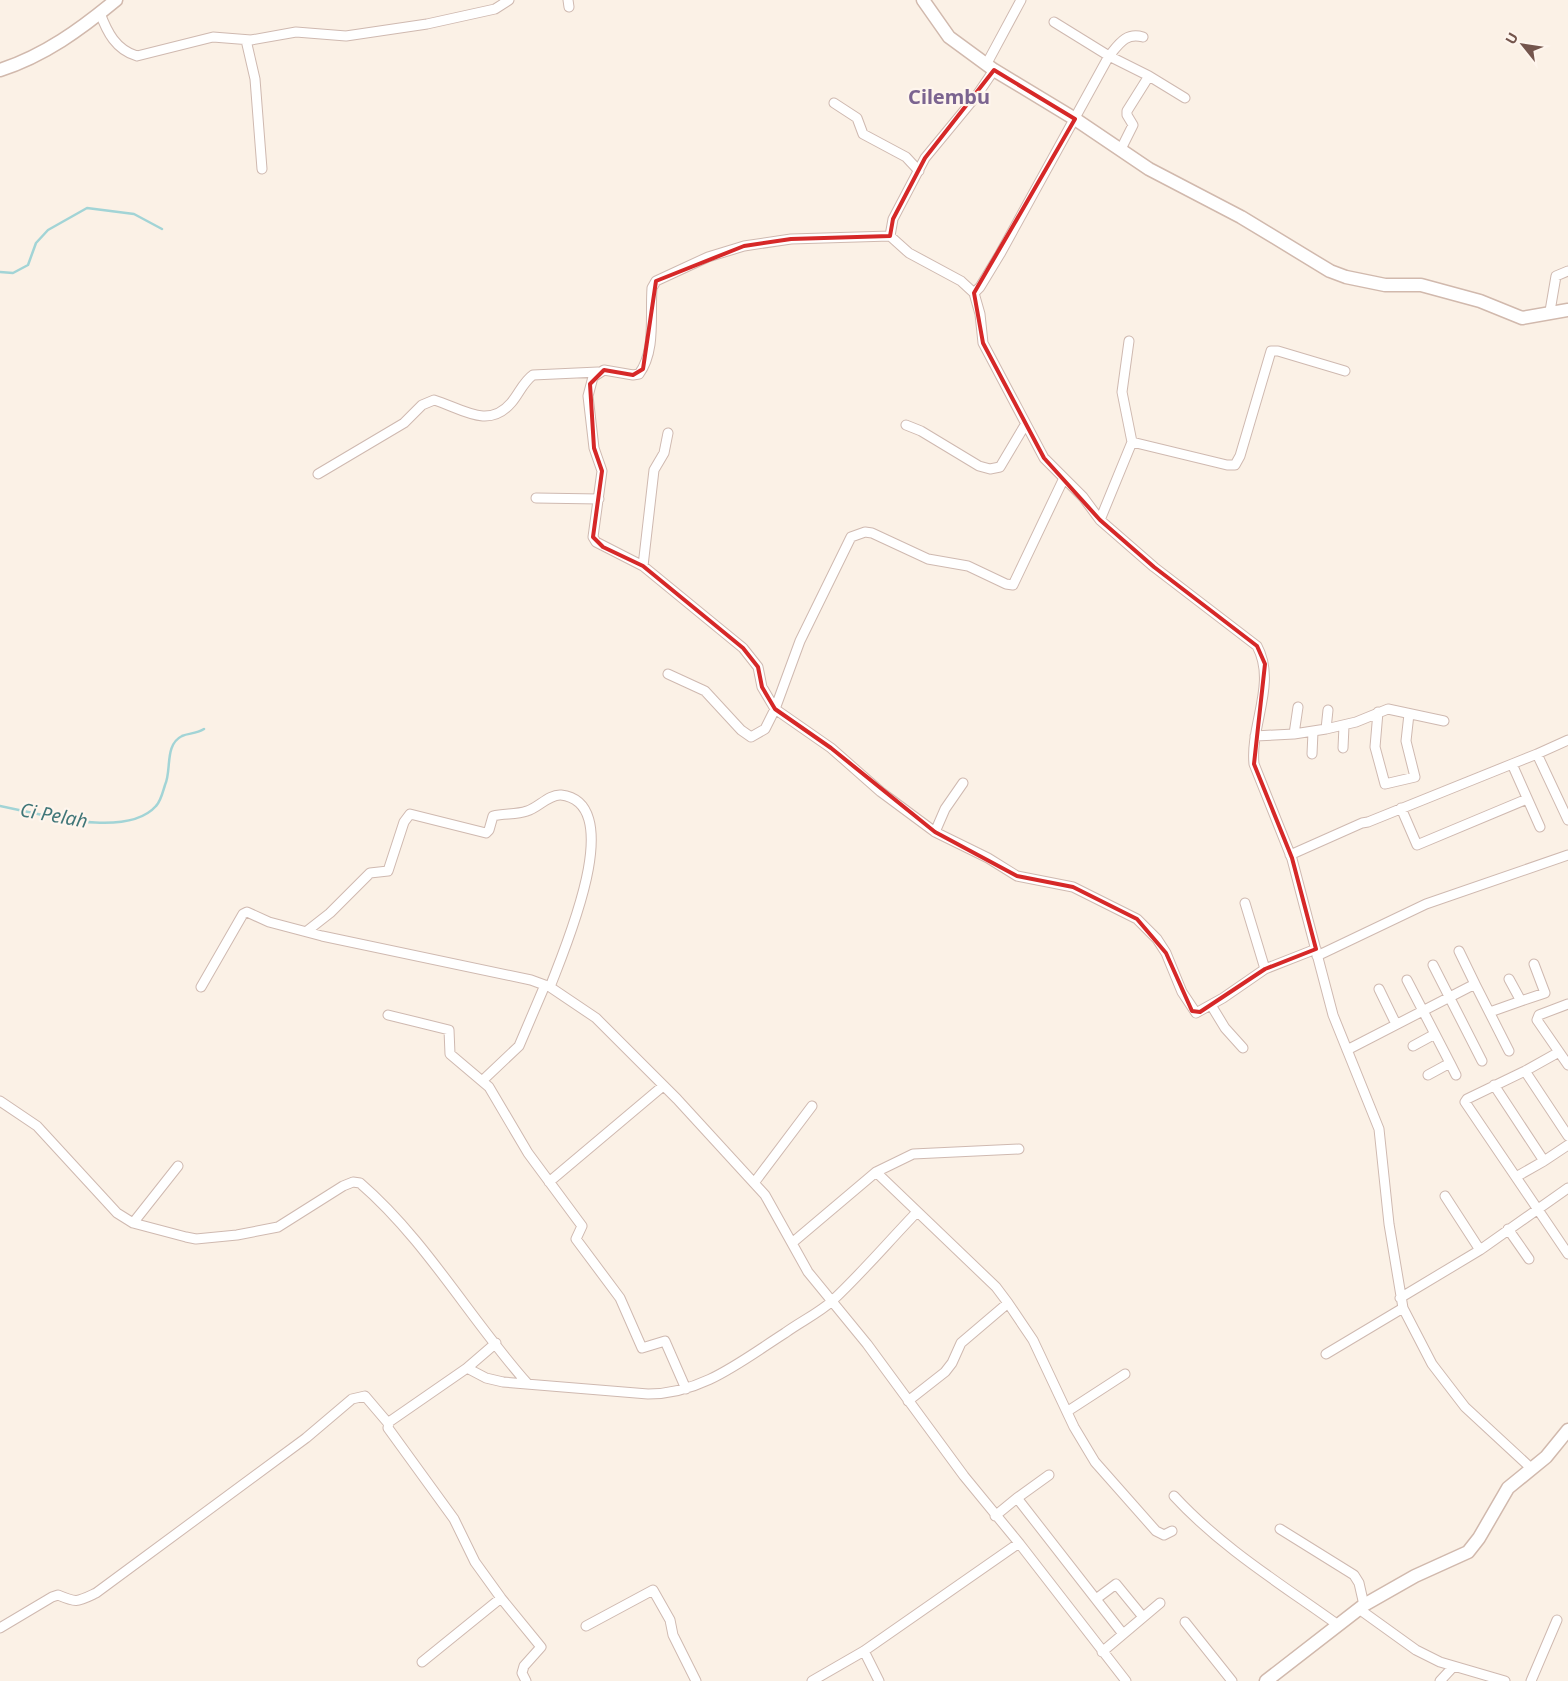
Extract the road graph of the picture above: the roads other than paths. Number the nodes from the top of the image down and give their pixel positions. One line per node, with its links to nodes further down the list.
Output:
1 (116, 0): 5 (street)
2 (509, 0): 8 (street)
3 (923, 0): 10 (street)
4 (1021, 0): 10 (street)
5 (100, 13): 8 (street); 11 (street)
6 (1054, 22): 9 (street)
7 (1143, 37): 9 (street)
8 (246, 40): 17 (street)
9 (1109, 56): 12 (street); 15 (street)
10 (990, 68): 15 (street); 18 (street)
11 (0, 70)
12 (1149, 76): 13 (street); 16 (street)
13 (1185, 98)
14 (834, 103): 18 (street)
15 (1075, 119): 16 (street); 21 (street)
16 (1121, 149): 23 (street)
17 (262, 169)
18 (919, 171): 19 (street)
19 (890, 236): 21 (street); 25 (street)
20 (1568, 271): 23 (street)
21 (974, 293): 28 (street)
22 (1568, 310): 23 (street)
23 (1550, 311)
24 (1129, 341): 30 (street)
25 (598, 372): 31 (street); 34 (street)
26 (1345, 372): 30 (street)
27 (906, 425): 28 (street)
28 (1025, 425): 32 (street)
29 (668, 433): 36 (street)
30 (1132, 442): 35 (street)
31 (318, 474)
32 (1063, 480): 35 (street); 39 (street)
33 (536, 498): 34 (street)
34 (599, 499): 36 (street)
35 (1100, 520): 48 (street)
36 (642, 566): 39 (street)
37 (668, 674): 39 (street)
38 (1298, 707): 47 (street)
39 (775, 709): 59 (street)
40 (1328, 710): 45 (street)
41 (1378, 712): 42 (street); 42 (street); 44 (street)
42 (1409, 714): 43 (street)
43 (1444, 721)
44 (1344, 726): 45 (street); 50 (street)
45 (1326, 729): 46 (street)
46 (1313, 732): 47 (street); 51 (street)
47 (1294, 734): 48 (street)
48 (1255, 736): 61 (street)
49 (1568, 740): 52 (street)
50 (1343, 748)
51 (1312, 754)
52 (1537, 754): 53 (street); 57 (street)
53 (1512, 764): 55 (street); 56 (street)
54 (962, 783): 59 (street)
55 (1527, 799): 56 (street); 58 (street)
56 (1401, 808): 61 (street)
57 (1568, 820)
58 (1540, 827)
59 (935, 832): 78 (street)
60 (1568, 855): 65 (street)
61 (1291, 857): 65 (street)
62 (1245, 902): 68 (street)
63 (307, 931): 72 (street); 72 (street); 73 (street)
64 (1459, 951): 71 (street)
65 (1316, 953): 68 (street); 86 (street)
66 (1534, 964): 76 (street)
67 (1433, 965): 75 (street)
68 (1265, 969): 78 (street)
69 (1509, 979): 76 (street)
70 (1406, 980): 79 (street)
71 (1475, 984): 75 (street); 80 (street)
72 (548, 986): 95 (street); 97 (street)
73 (201, 987)
74 (1379, 989): 82 (street)
75 (1449, 997): 79 (street); 89 (street)
76 (1520, 1002): 80 (street)
77 (1568, 1004): 88 (street)
78 (1211, 1005): 85 (street)
79 (1422, 1011): 82 (street); 83 (street)
80 (1490, 1012): 87 (street)
81 (388, 1015): 95 (street)
82 (1396, 1024): 86 (street)
83 (1435, 1034): 84 (street); 90 (street)
84 (1413, 1046)
85 (1243, 1048)
86 (1347, 1050): 119 (street)
87 (1509, 1051)
88 (1559, 1052): 91 (street); 92 (street)
89 (1482, 1061)
90 (1450, 1063): 93 (street); 94 (street)
91 (1568, 1064)
92 (1525, 1071): 96 (street); 100 (street)
93 (1428, 1075)
94 (1456, 1075)
95 (482, 1080): 107 (street)
96 (1494, 1085): 103 (street); 106 (street)
97 (663, 1086): 107 (street); 108 (street)
98 (0, 1101): 113 (street)
99 (812, 1106): 108 (street)
100 (1568, 1136)
101 (1568, 1145): 103 (street)
102 (1019, 1149): 105 (street)
103 (1544, 1161): 106 (street)
104 (178, 1166): 113 (street)
105 (876, 1172): 112 (street); 115 (street)
106 (1516, 1177): 111 (street)
107 (549, 1182): 128 (street)
108 (754, 1184): 115 (street)
109 (1568, 1189): 111 (street)
110 (1445, 1196): 116 (street)
111 (1538, 1208): 114 (street); 117 (street)
112 (917, 1212): 120 (street); 121 (street)
113 (133, 1223): 123 (street)
114 (1508, 1229): 116 (street); 118 (street)
115 (792, 1243): 120 (street)
116 (1480, 1250): 119 (street)
117 (1568, 1254)
118 (1529, 1259)
119 (1400, 1298): 122 (street)
120 (831, 1302): 128 (street); 129 (street)
121 (1008, 1303): 129 (street); 130 (street)
122 (1403, 1308): 124 (street); 133 (street)
123 (496, 1343): 125 (street); 127 (street)
124 (1326, 1354)
125 (467, 1368): 127 (street); 131 (street)
126 (1126, 1374): 130 (street)
127 (527, 1383): 128 (street)
128 (686, 1389)
129 (908, 1402): 137 (street)
130 (1068, 1411): 139 (street)
131 (388, 1423): 141 (street); 150 (street)
132 (1568, 1430): 133 (street)
133 (1532, 1469): 144 (street)
134 (1049, 1475): 136 (street)
135 (1174, 1496): 148 (street)
136 (1017, 1498): 137 (street); 142 (street)
137 (995, 1516): 140 (street)
138 (1280, 1529): 144 (street)
139 (1172, 1531)
140 (1019, 1543): 152 (street); 153 (street)
141 (501, 1598): 154 (street); 156 (street)
142 (1096, 1598): 145 (street); 151 (street)
143 (1160, 1603): 145 (street)
144 (1361, 1607): 148 (street); 155 (street)
145 (1142, 1617): 151 (street)
146 (1557, 1620): 165 (street)
147 (1185, 1622): 161 (street)
148 (1338, 1625): 162 (street)
149 (586, 1626): 157 (street)
150 (0, 1628)
151 (1123, 1634): 153 (street)
152 (864, 1651): 158 (street); 159 (street)
153 (1102, 1652): 160 (street)
154 (422, 1662)
155 (1453, 1667): 163 (street); 164 (street)
156 (526, 1681)
157 (696, 1681)
158 (812, 1681)
159 (879, 1681)
160 (1126, 1681)
161 (1232, 1681)
162 (1266, 1681)
163 (1440, 1681)
164 (1505, 1681)
165 (1531, 1681)

